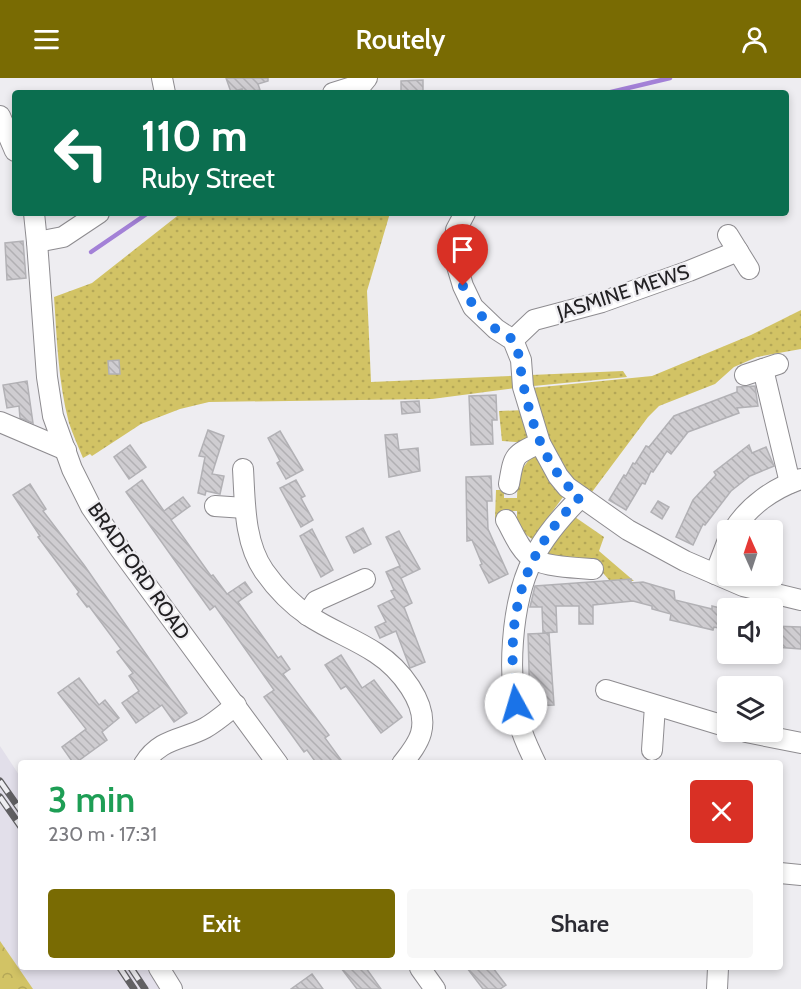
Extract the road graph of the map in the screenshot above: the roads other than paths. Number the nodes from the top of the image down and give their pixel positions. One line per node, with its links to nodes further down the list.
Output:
1 (367, 78): 2 (street)
2 (343, 90)
3 (0, 116): 4 (street)
4 (12, 144)
5 (34, 216): 8 (street, BRADFORD ROAD)
6 (94, 216): 8 (street)
7 (463, 216): 10 (street)
8 (38, 242): 14 (street, BRADFORD ROAD)
9 (749, 269): 10 (street, JASMINE MEWS)
10 (513, 340): 13 (street)
11 (762, 370): 16 (street)
12 (0, 422): 14 (street)
13 (540, 443): 17 (street); 18 (street)
14 (66, 450): 31 (street, BRADFORD ROAD)
15 (243, 469): 20 (street)
16 (796, 481): 22 (street)
17 (509, 484)
18 (580, 497): 23 (street); 26 (street)
19 (215, 506): 20 (street)
20 (245, 508): 29 (street)
21 (506, 520): 23 (street)
22 (740, 520)
23 (533, 559): 24 (street); 40 (street)
24 (593, 569)
25 (717, 569): 26 (street)
26 (715, 574): 28 (street)
27 (365, 579): 29 (street)
28 (801, 600)
29 (307, 615): 39 (street)
30 (606, 690): 32 (street)
31 (237, 705): 37 (street); 38 (street, BRADFORD ROAD)
32 (656, 706): 33 (street); 36 (street)
33 (717, 724)
34 (783, 739): 35 (street)
35 (801, 743)
36 (652, 750)
37 (147, 760)
38 (275, 760)
39 (405, 760)
40 (534, 760)
41 (783, 873): 42 (street)
42 (801, 875)
43 (160, 970): 46 (street)
44 (421, 970): 47 (street)
45 (718, 970): 48 (street)
46 (172, 989)
47 (435, 989)
48 (717, 989)

